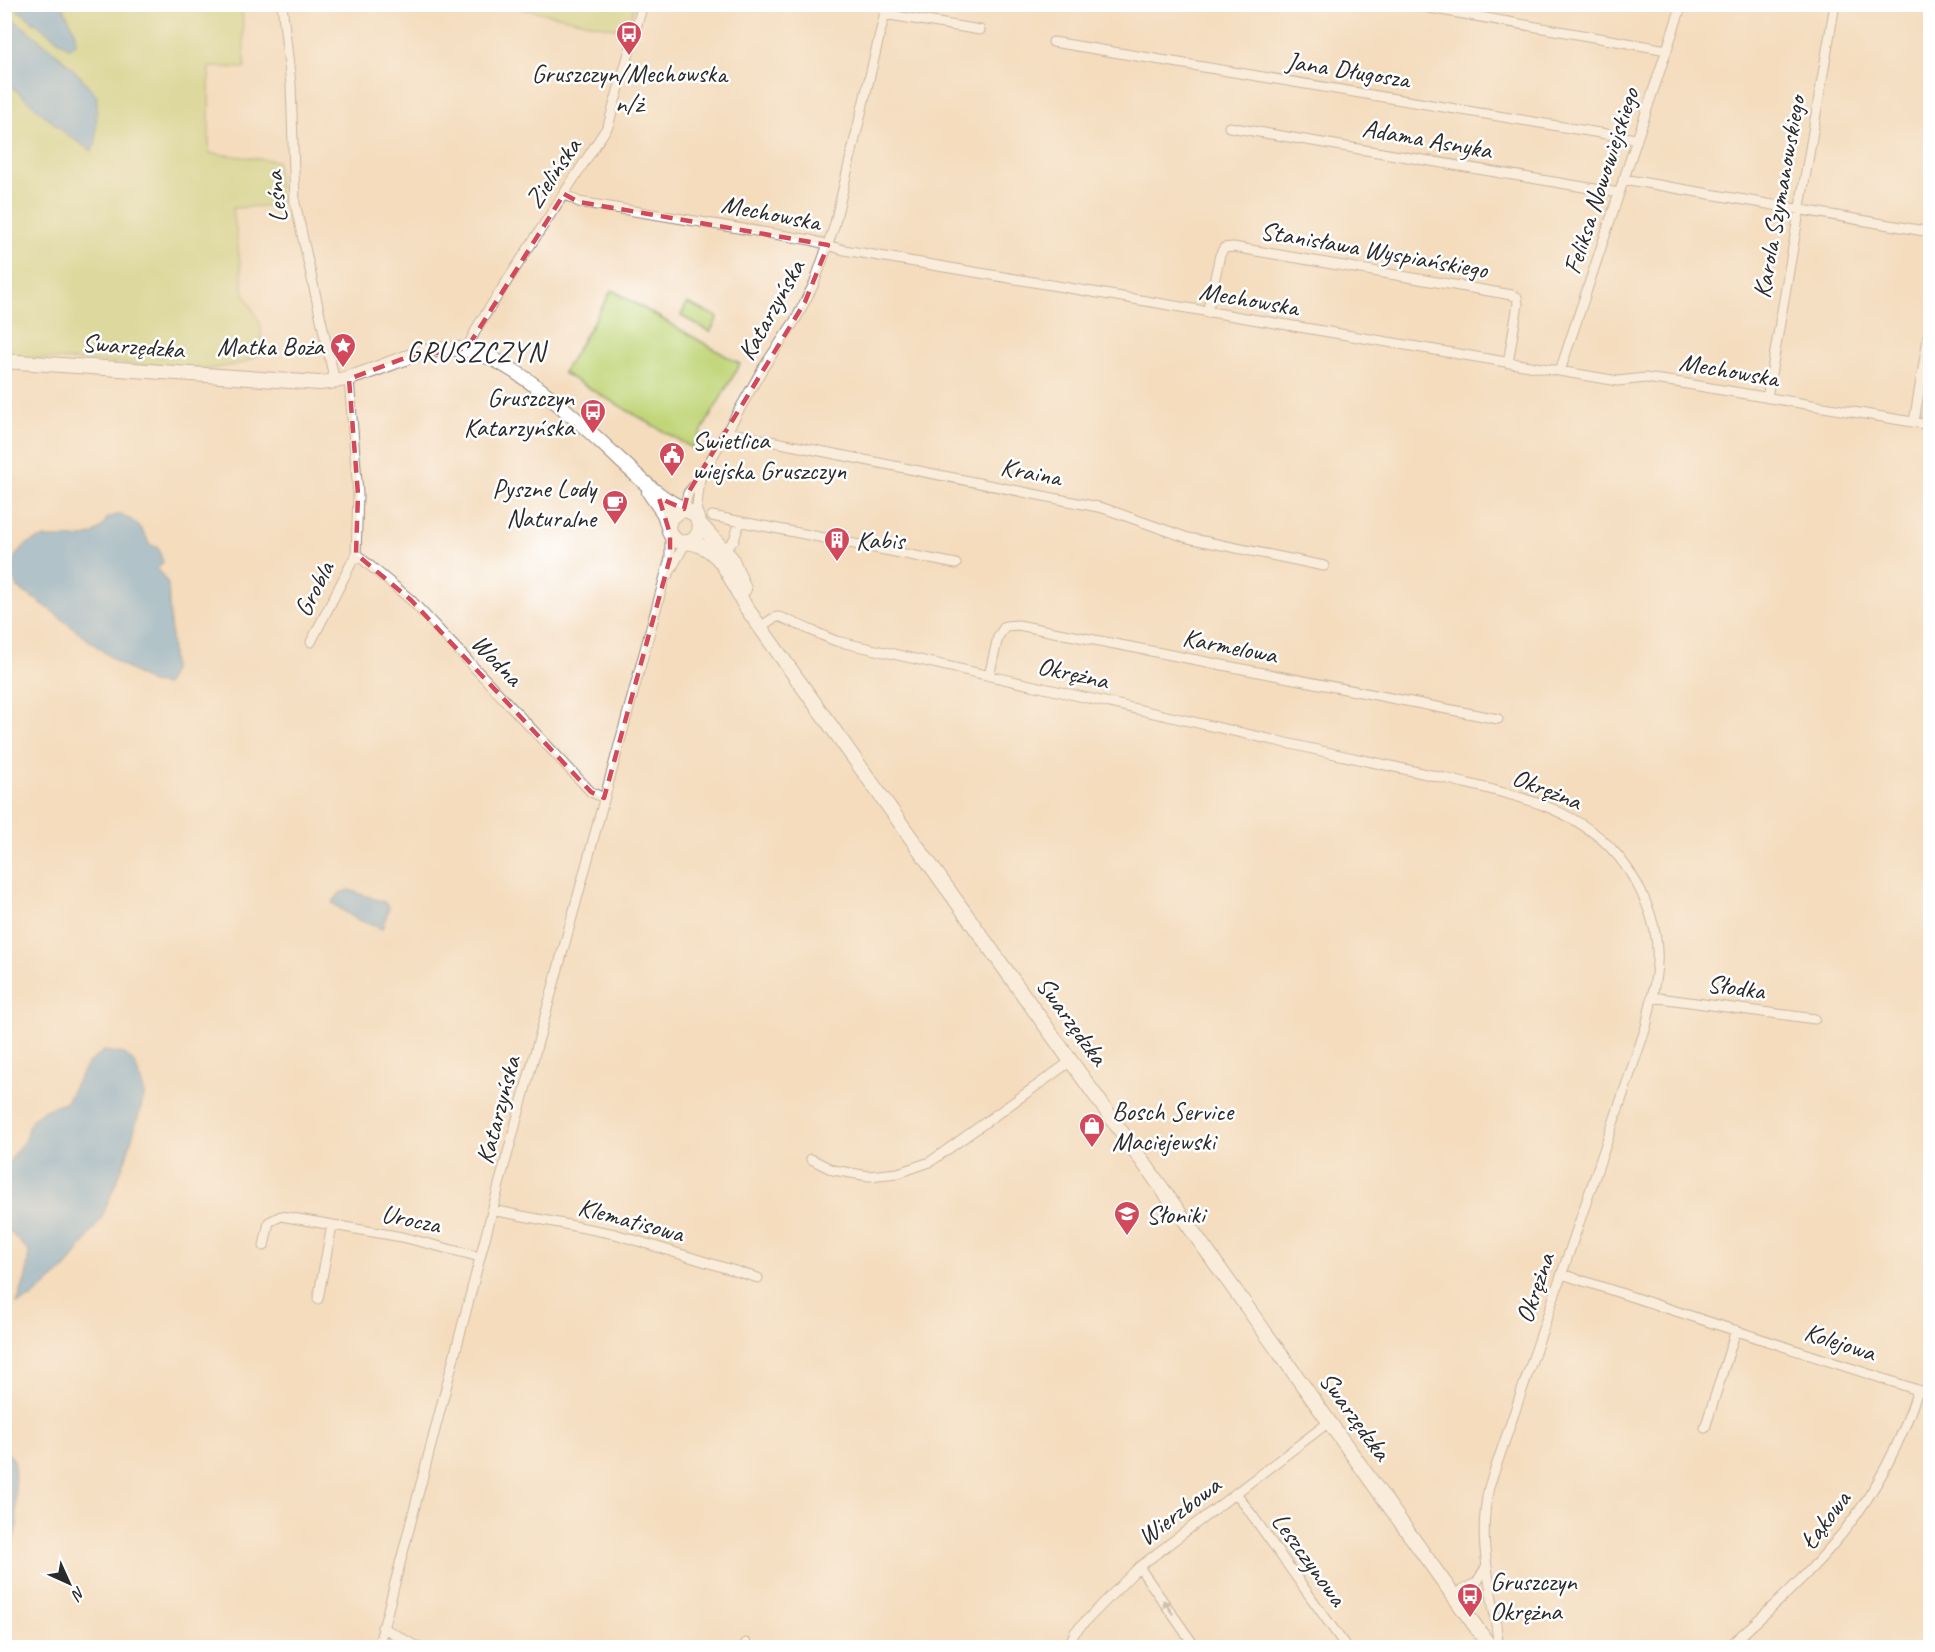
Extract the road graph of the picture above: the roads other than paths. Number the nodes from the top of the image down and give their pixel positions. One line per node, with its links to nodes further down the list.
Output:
1 (282, 4): 24 (street, Leśna)
2 (643, 4): 14 (street, Zielińska)
3 (1407, 4): 9 (street)
4 (1682, 4): 9 (street, Feliksa Nowowiejskiego)
5 (1835, 4): 15 (street, Karola Szymanowskiego)
6 (886, 9): 7 (street, Katarzyńska); 17 (street, Katarzyńska)
7 (980, 30)
8 (1053, 42): 11 (street, Jana Długosza)
9 (1666, 50): 11 (street, Feliksa Nowowiejskiego)
10 (1229, 127): 13 (street, Adama Asnyka)
11 (1636, 140): 12 (street, Feliksa Nowowiejskiego)
12 (1623, 179): 13 (street, Feliksa Nowowiejskiego); 15 (street)
13 (1618, 193): 23 (street, Feliksa Nowowiejskiego)
14 (564, 194): 17 (street, Mechowska); 20 (street, Zielińska)
15 (1798, 208): 16 (street); 25 (street, Karola Szymanowskiego)
16 (1930, 232)
17 (828, 245): 18 (street, Mechowska); 28 (street, Katarzyńska)
18 (1207, 313): 22 (street, Mechowska); 22 (street, Stanisława Wyspiańskiego)
19 (1930, 326): 26 (street)
20 (466, 350): 24 (street, Swarzędzka); 29 (street, Swarzędzka)
21 (4, 361): 24 (street, Swarzędzka)
22 (1508, 363): 23 (street, Mechowska)
23 (1560, 371): 25 (street, Mechowska)
24 (342, 381): 35 (street, Leśna)
25 (1767, 398): 26 (street, Mechowska)
26 (1914, 422): 27 (street, Mechowska)
27 (1930, 425)
28 (726, 432): 30 (street, Katarzyńska); 37 (street, Kraina)
29 (639, 479): 30 (street, Swarzędzka); 32 (street, Swarzędzka)
30 (698, 516): 31 (street); 32 (street); 33 (street); 34 (street, Swarzędzka)
31 (740, 522): 34 (street); 36 (street)
32 (669, 530): 33 (street); 38 (street, Katarzyńska)
33 (686, 543): 34 (street); 38 (street, Katarzyńska)
34 (721, 553): 39 (street, Swarzędzka)
35 (356, 554): 40 (street, Grobla); 43 (street, Wodna)
36 (956, 564)
37 (1324, 566)
38 (662, 585): 43 (street, Katarzyńska)
39 (761, 627): 41 (street, Okrężna); 46 (street, Swarzędzka)
40 (311, 642)
41 (989, 676): 42 (street, Karmelowa); 44 (street, Okrężna)
42 (1498, 719)
43 (604, 798): 48 (street, Katarzyńska)
44 (1652, 997): 45 (street, Słodka); 52 (street, Okrężna)
45 (1815, 1019)
46 (1071, 1061): 47 (street); 58 (street, Swarzędzka)
47 (811, 1160)
48 (492, 1210): 51 (street, Katarzyńska); 53 (street, Klematisowa)
49 (332, 1225): 50 (street, Urocza); 51 (street, Urocza); 54 (street)
50 (264, 1246)
51 (480, 1257): 64 (street, Katarzyńska)
52 (1562, 1274): 55 (street, Kolejowa); 62 (street, Okrężna)
53 (758, 1278)
54 (318, 1299)
55 (1736, 1330): 56 (street, Kolejowa); 59 (street)
56 (1918, 1390): 57 (street, Kolejowa); 71 (street, Łąkowa)
57 (1930, 1394)
58 (1329, 1422): 60 (street, Wierzbowa); 63 (street, Swarzędzka)
59 (1705, 1428)
60 (1238, 1494): 61 (street, Wierzbowa); 69 (street, Leszczynowa)
61 (1139, 1568): 67 (street, Wierzbowa); 68 (street, one-way to 61)
62 (1485, 1569): 63 (street); 70 (street, Okrężna)
63 (1453, 1595): 70 (street, Swarzędzka)
64 (382, 1627): 65 (street, Katarzyńska); 66 (street)
65 (378, 1647)
66 (419, 1647)
67 (1068, 1647)
68 (1196, 1647)
69 (1347, 1647)
70 (1491, 1647)
71 (1727, 1647)

